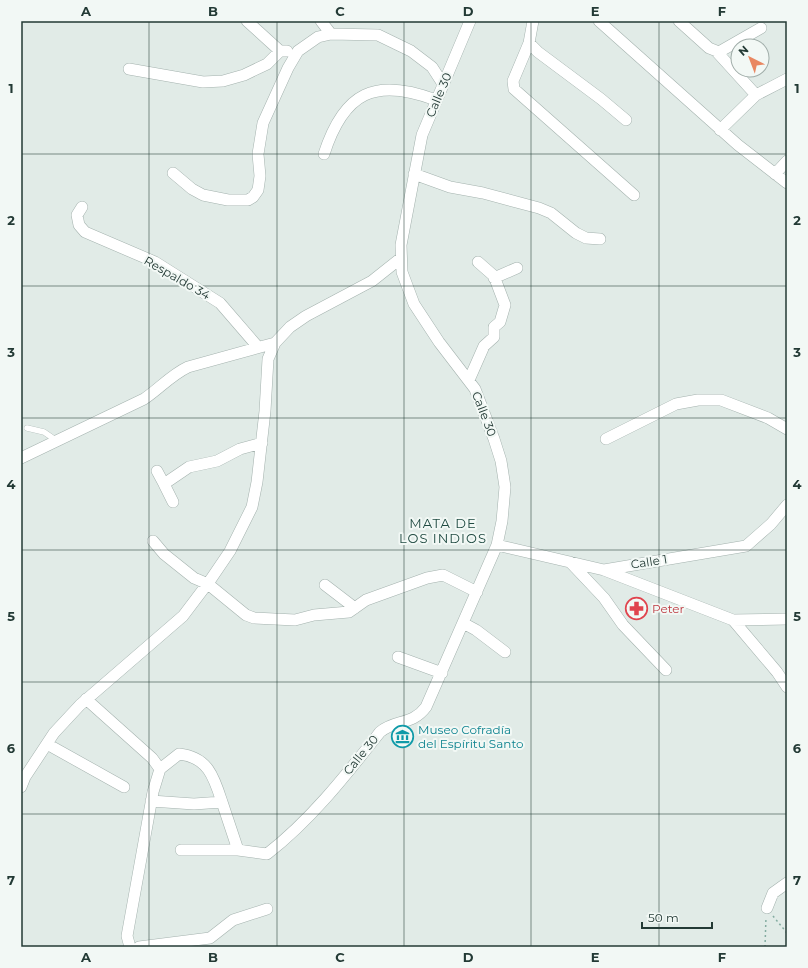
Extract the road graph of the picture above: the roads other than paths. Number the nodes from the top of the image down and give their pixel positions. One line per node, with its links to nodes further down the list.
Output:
1 (247, 21): 10 (street)
2 (321, 21): 8 (street)
3 (470, 21): 15 (street, Calle 30)
4 (533, 21): 9 (street)
5 (599, 21): 19 (street)
6 (679, 21): 12 (street)
7 (761, 28): 12 (street)
8 (331, 34): 11 (street); 15 (street)
9 (529, 43): 18 (street); 26 (street)
10 (280, 51): 11 (street); 13 (street)
11 (298, 51): 22 (street)
12 (716, 51): 16 (street)
13 (129, 68)
14 (787, 79): 16 (street)
15 (443, 84): 17 (street, Calle 30)
16 (756, 96): 19 (street)
17 (436, 100): 20 (street); 23 (street, Calle 30)
18 (626, 120)
19 (720, 130): 24 (street)
20 (324, 154)
21 (787, 161): 24 (street)
22 (173, 173)
23 (414, 174): 28 (street); 29 (street, Calle 30)
24 (775, 174): 25 (street)
25 (787, 183)
26 (634, 195)
27 (82, 207): 34 (street, Respaldo 34)
28 (600, 239)
29 (401, 258): 33 (street); 35 (street, Calle 30)
30 (478, 262): 32 (street)
31 (517, 268): 32 (street)
32 (494, 278): 35 (street)
33 (275, 343): 34 (street); 40 (street)
34 (258, 347): 39 (street)
35 (469, 380): 47 (street, Calle 30)
36 (27, 428): 39 (lane)
37 (787, 429): 38 (street)
38 (606, 439)
39 (57, 441): 41 (street)
40 (262, 443): 43 (street); 50 (street)
41 (21, 458)
42 (157, 471): 43 (street)
43 (164, 484): 44 (street)
44 (172, 502)
45 (787, 505): 49 (street, Calle 1)
46 (153, 541): 50 (street)
47 (497, 545): 48 (street, Calle 1); 52 (street, Calle 30)
48 (570, 562): 49 (street, Calle 1); 59 (street)
49 (604, 570): 55 (street)
50 (208, 584): 53 (street); 62 (street)
51 (325, 585): 53 (street)
52 (477, 592): 53 (street); 56 (street, Calle 30)
53 (355, 608)
54 (787, 619): 55 (street)
55 (733, 620): 61 (street)
56 (463, 623): 57 (street); 60 (street, Calle 30)
57 (504, 652)
58 (398, 657): 60 (street)
59 (666, 670)
60 (442, 672): 70 (street, Calle 30)
61 (787, 687)
62 (86, 699): 63 (street); 64 (street)
63 (47, 744): 65 (street); 66 (street)
64 (160, 769): 67 (street); 68 (street)
65 (21, 787)
66 (124, 787)
67 (151, 801): 68 (street); 75 (street)
68 (222, 802): 70 (street)
69 (181, 850): 70 (street, Calle 30)
70 (238, 850)
71 (787, 883): 72 (street)
72 (767, 908)
73 (267, 909): 74 (street)
74 (211, 942): 76 (street)
75 (130, 947)
76 (140, 947)

